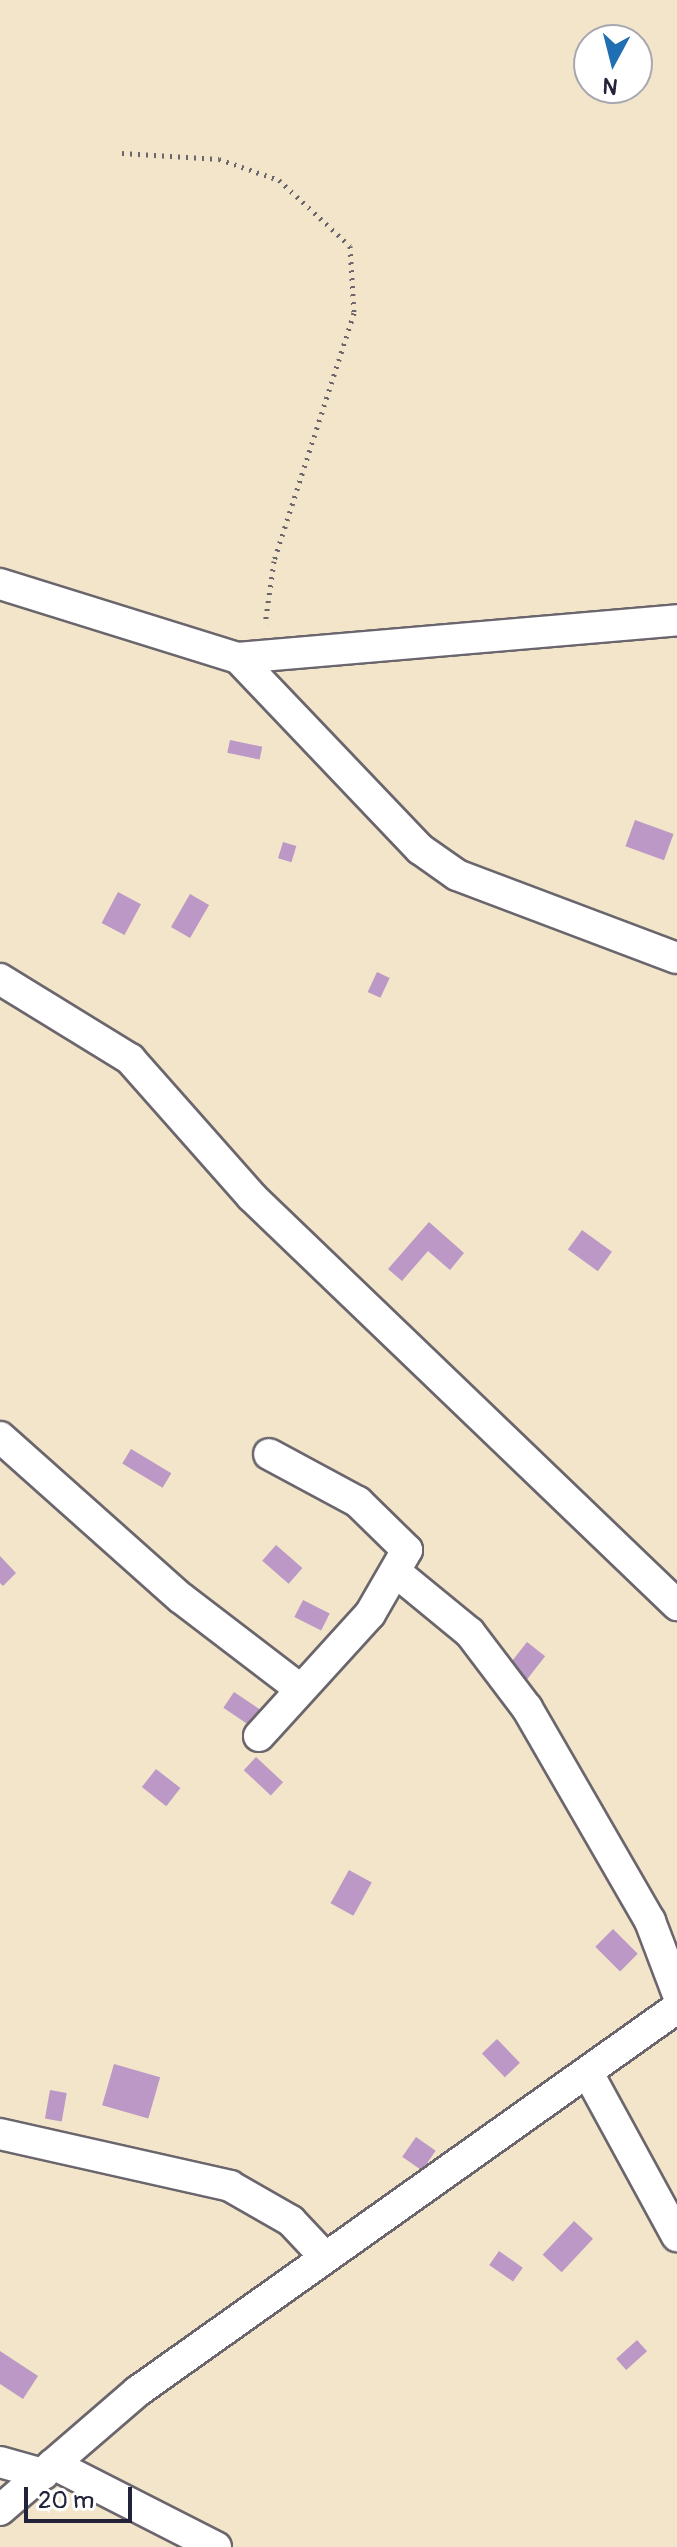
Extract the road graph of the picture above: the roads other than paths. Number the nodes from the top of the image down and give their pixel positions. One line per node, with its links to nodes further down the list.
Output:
1 (0, 584): 3 (street)
2 (677, 620): 3 (street)
3 (238, 658): 4 (street)
4 (677, 958)
5 (0, 979): 9 (street)
6 (0, 1437): 10 (street)
7 (269, 1454): 8 (street)
8 (397, 1573): 10 (street); 12 (street)
9 (677, 1605)
10 (300, 1689): 11 (street)
11 (259, 1736)
12 (677, 1992)
13 (677, 2008): 14 (street)
14 (588, 2073): 16 (street); 17 (street)
15 (0, 2134): 17 (street)
16 (677, 2236)
17 (323, 2255): 19 (street)
18 (0, 2462): 19 (street)
19 (48, 2469): 20 (street); 21 (street)
20 (0, 2510)
21 (216, 2547)

